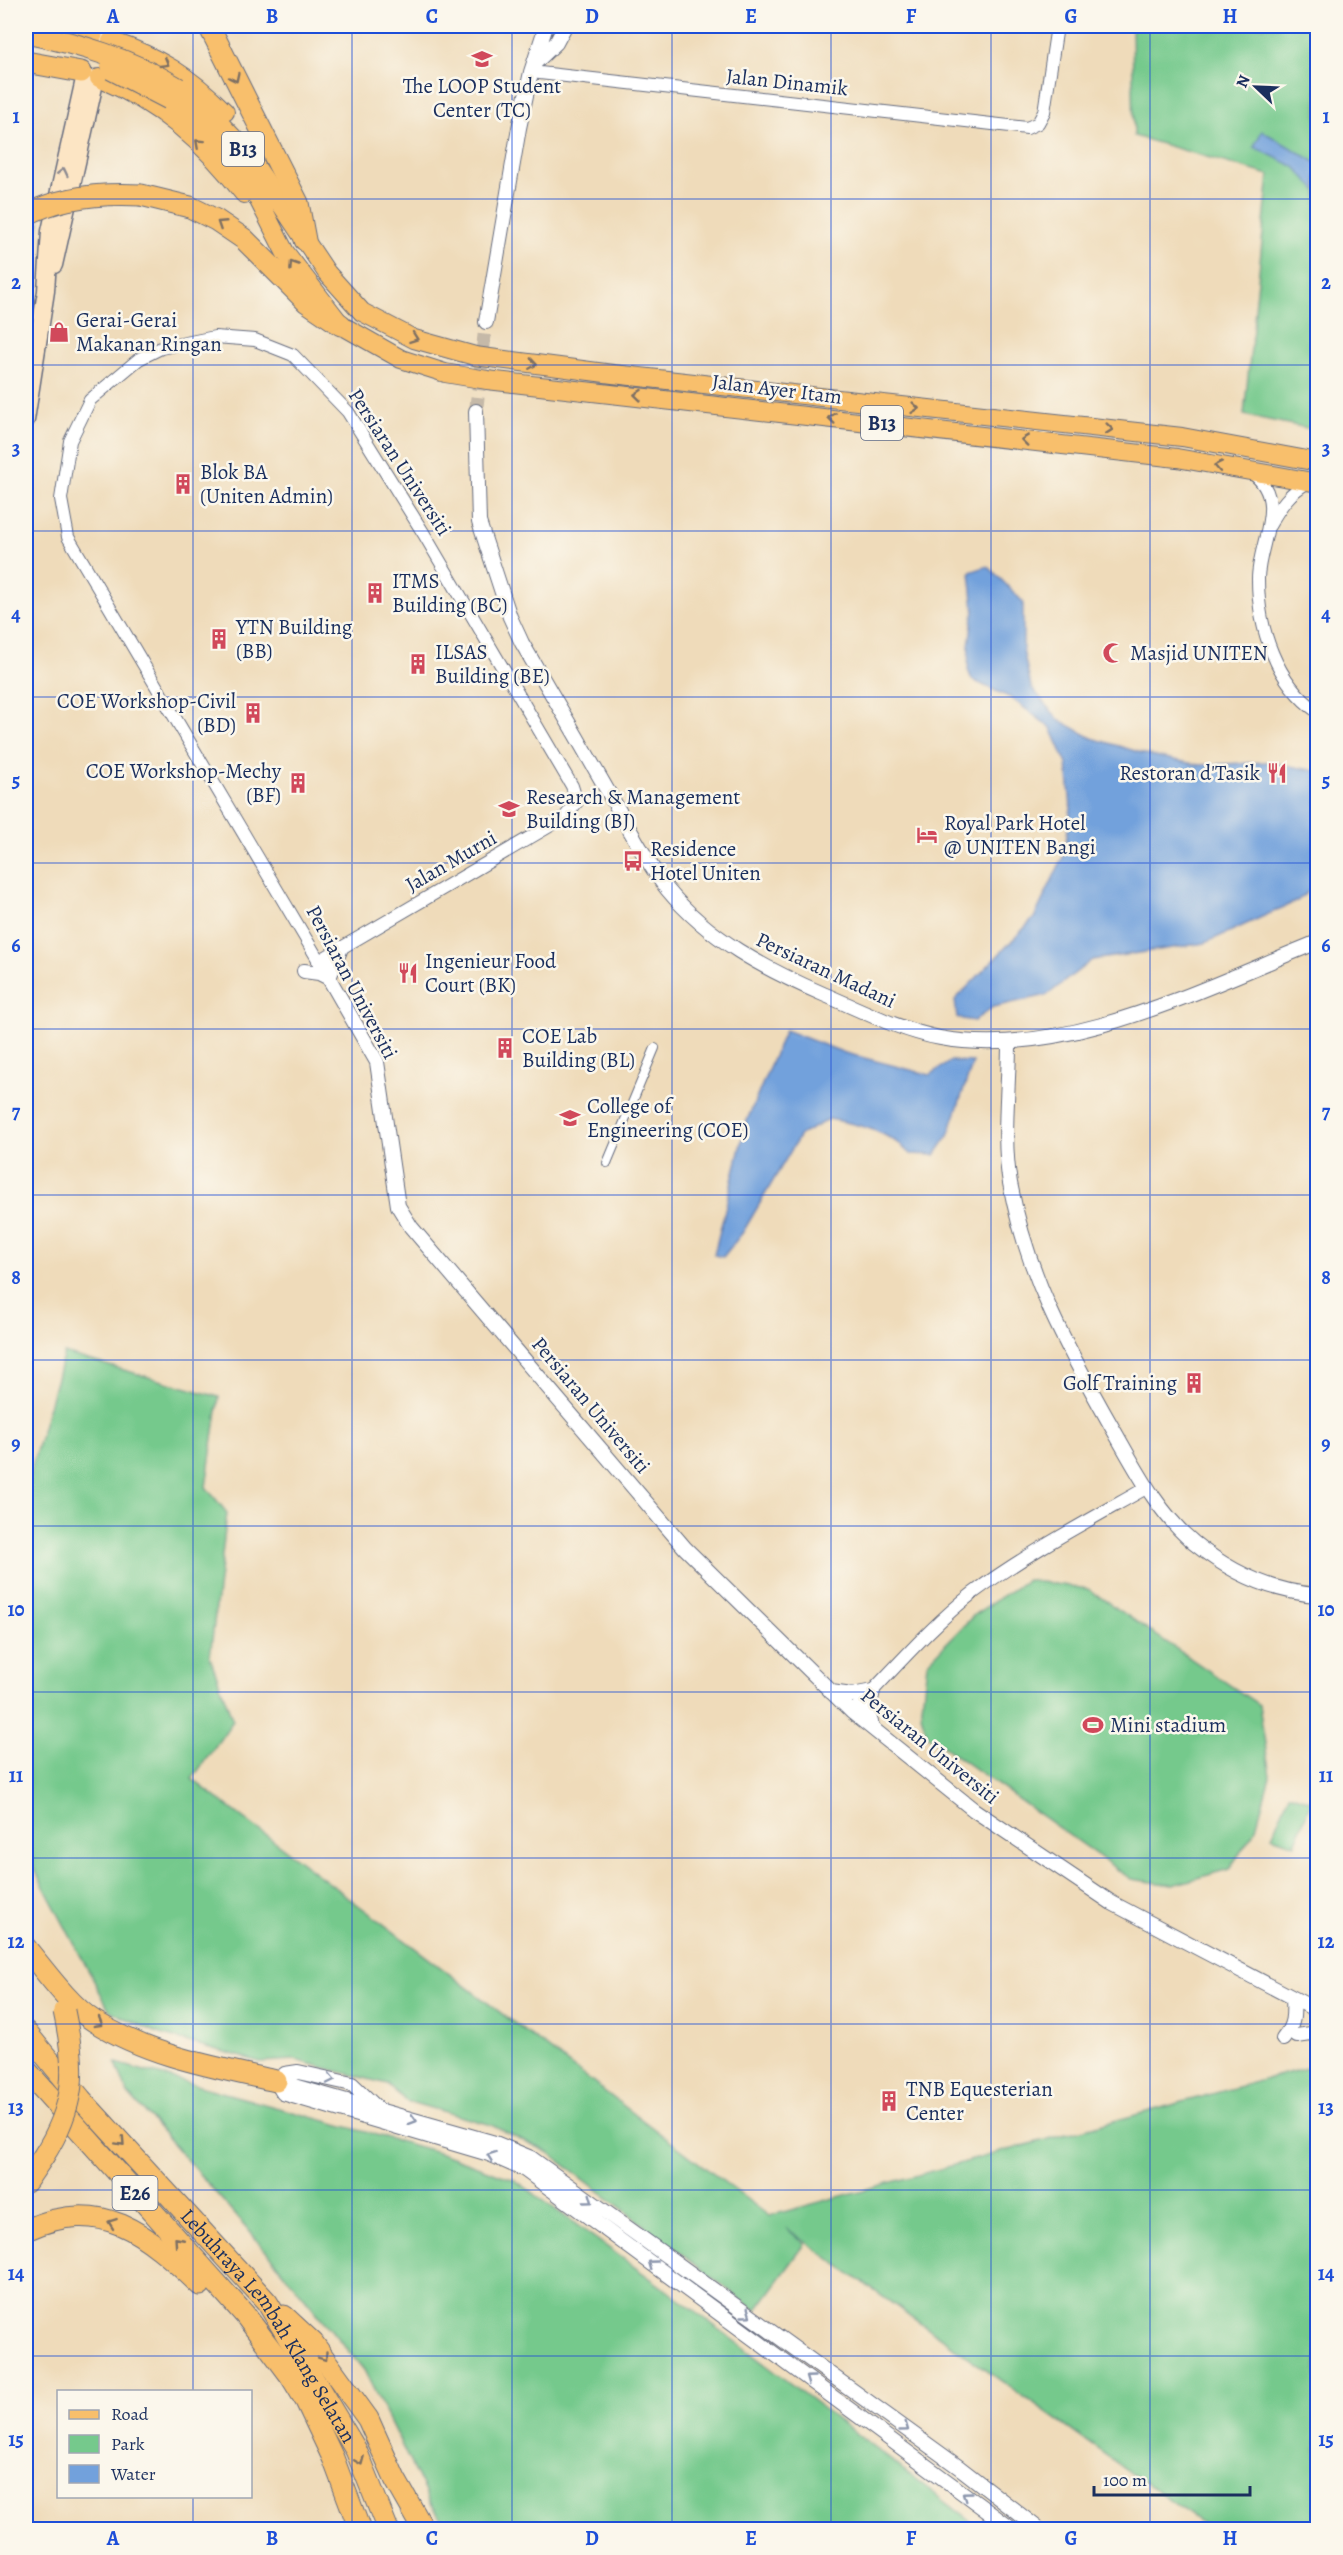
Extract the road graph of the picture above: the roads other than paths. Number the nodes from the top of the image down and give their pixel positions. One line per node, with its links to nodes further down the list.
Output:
1 (60, 26): 7 (highway)
2 (209, 26): 14 (highway, one-way to 14)
3 (546, 26): 10 (street)
4 (565, 26): 10 (street)
5 (1057, 26): 10 (street, Jalan Dinamik)
6 (26, 33): 12 (highway, B13, bridge)
7 (103, 33): 11 (main road); 11 (main road); 14 (main road, one-way to 14)
8 (26, 47): 12 (highway, B13, bridge)
9 (26, 62): 11 (highway)
10 (532, 68): 16 (street)
11 (91, 76): 15 (main road, one-way to 11); 19 (main road)
12 (175, 94): 14 (main road, B13); 15 (main road, B13)
13 (26, 214): 17 (highway, one-way to 13, bridge)
14 (299, 231): 20 (main road, Jalan Ayer Itam / B13, one-way to 20)
15 (276, 236): 17 (main road, B13, one-way to 15)
16 (486, 322)
17 (341, 325): 21 (main road, Jalan Ayer Itam / B13, one-way to 17)
18 (476, 411): 31 (street, Persiaran Madani)
19 (26, 420)
20 (1317, 462)
21 (1251, 472): 22 (main road, Jalan Ayer Itam / B13); 23 (street)
22 (1314, 482): 23 (street)
23 (1268, 527): 24 (street)
24 (1317, 712)
25 (577, 802): 27 (street, Jalan Murni); 28 (street, Persiaran Universiti)
26 (1317, 942): 31 (street, Persiaran Madani)
27 (341, 948): 28 (street, Jalan Murni); 30 (street)
28 (319, 961): 30 (street, Persiaran Universiti)
29 (304, 971): 30 (street)
30 (328, 978): 37 (street, Persiaran Universiti)
31 (1009, 1043): 34 (street)
32 (655, 1048): 33 (street)
33 (607, 1163)
34 (1146, 1488): 35 (street); 36 (street)
35 (1317, 1595)
36 (873, 1691): 37 (street); 38 (street); 39 (street)
37 (831, 1692): 38 (street, Persiaran Universiti)
38 (852, 1712): 39 (street, Persiaran Universiti)
39 (873, 1729): 42 (street, Persiaran Universiti)
40 (26, 1948): 41 (highway)
41 (56, 1984): 47 (highway, one-way to 47); 48 (highway, bridge)
42 (1293, 1998): 43 (street, Persiaran Universiti); 45 (street)
43 (1317, 2011)
44 (26, 2032): 50 (highway, Lebuhraya Lembah Klang Selatan / E26, one-way to 50)
45 (1317, 2033)
46 (26, 2070): 51 (highway, Lebuhraya Lembah Klang Selatan / E26, one-way to 46)
47 (276, 2081): 55 (street, one-way to 47); 56 (street, one-way to 56)
48 (26, 2182)
49 (26, 2230): 51 (highway, one-way to 49)
50 (267, 2302): 53 (highway, Lebuhraya Lembah Klang Selatan / E26, one-way to 53); 54 (highway, one-way to 54)
51 (245, 2315): 52 (highway, Lebuhraya Lembah Klang Selatan / E26)
52 (360, 2529)
53 (388, 2529)
54 (424, 2529)
55 (1013, 2529)
56 (1040, 2529)

